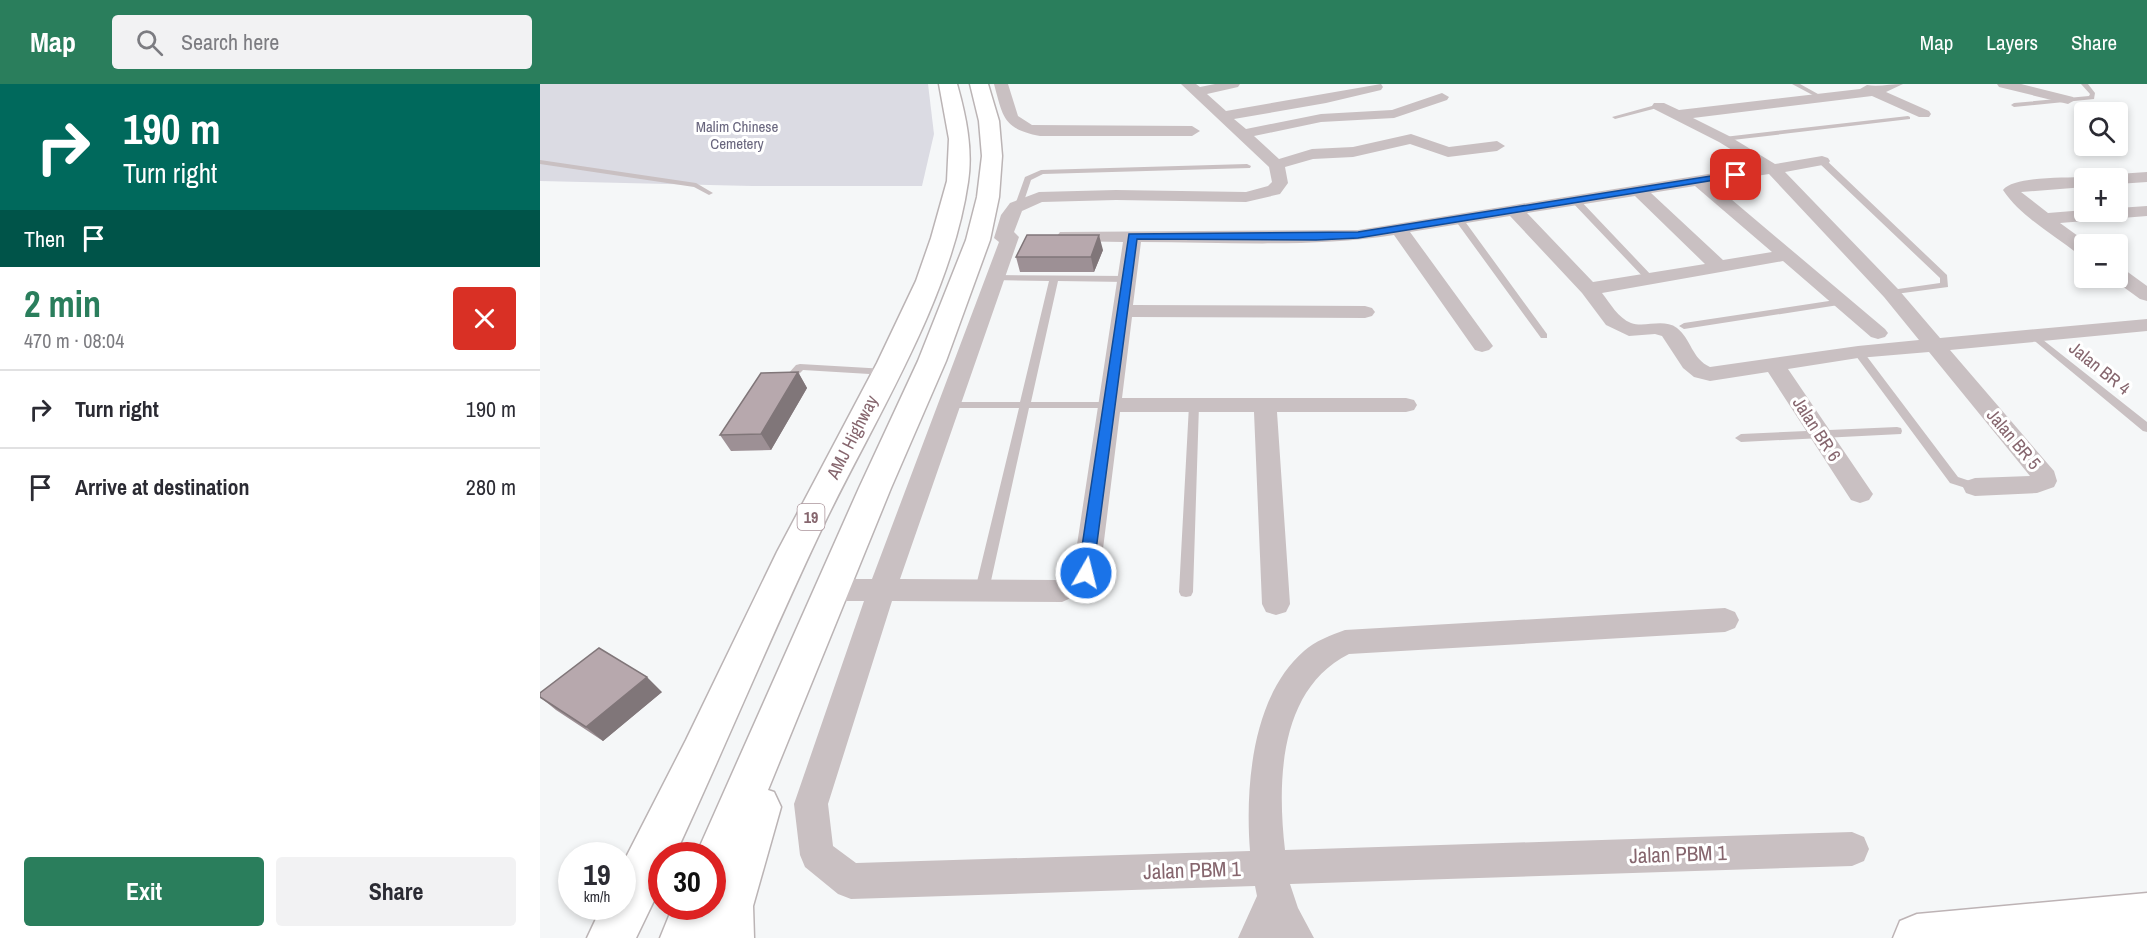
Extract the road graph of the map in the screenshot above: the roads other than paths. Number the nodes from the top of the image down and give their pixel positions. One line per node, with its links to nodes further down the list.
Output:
1 (948, 84): 71 (main road, AMJ Highway / 19)
2 (979, 84): 47 (main road)
3 (1001, 84): 23 (street)
4 (1233, 84): 11 (street)
5 (1795, 84): 14 (lane)
6 (1856, 84): 12 (street)
7 (1896, 84): 12 (street)
8 (2004, 84): 15 (street)
9 (2084, 84): 15 (lane)
10 (1376, 87): 20 (street)
11 (1193, 88): 20 (street)
12 (1874, 92): 14 (street); 18 (street)
13 (1442, 97): 24 (street)
14 (1824, 99): 19 (street)
15 (2068, 100): 16 (lane)
16 (2014, 105)
17 (1659, 106): 19 (street); 21 (lane)
18 (1924, 114)
19 (1678, 115): 25 (street)
20 (1223, 116): 24 (street)
21 (1615, 117)
22 (1908, 118): 25 (lane)
23 (1192, 131)
24 (1244, 134): 29 (street)
25 (1724, 139): 31 (street)
26 (1497, 146): 29 (street)
27 (1822, 161): 31 (street); 57 (lane)
28 (540, 162): 37 (lane)
29 (1276, 165): 39 (street)
30 (1247, 166): 39 (lane)
31 (1773, 169): 34 (street); 57 (street)
32 (2147, 177): 33 (street)
33 (2128, 178)
34 (1698, 180): 36 (street); 49 (street)
35 (2074, 183): 43 (street)
36 (1637, 189): 38 (street); 50 (street)
37 (709, 193)
38 (1574, 199): 40 (street); 54 (lane)
39 (1019, 205): 47 (street, Jalan PBM 1)
40 (1513, 209): 42 (street); 56 (street)
41 (2147, 212): 43 (street)
42 (1458, 218): 44 (street); 66 (lane)
43 (2042, 219): 48 (street)
44 (1399, 229): 46 (street); 68 (street)
45 (1051, 236): 46 (street)
46 (1133, 236): 53 (street)
47 (1005, 238): 51 (street, Jalan PBM 1); 85 (main road)
48 (2074, 242)
49 (1788, 255): 50 (street); 59 (street)
50 (1719, 267): 54 (street)
51 (995, 278): 52 (lane); 73 (street, Jalan PBM 1)
52 (1054, 279): 53 (lane); 74 (lane)
53 (1127, 279): 60 (street)
54 (1650, 279): 56 (street)
55 (2128, 282): 58 (street)
56 (1589, 289): 70 (street)
57 (1891, 293): 67 (street)
58 (2147, 296)
59 (1842, 302): 63 (lane); 64 (street)
60 (1122, 311): 61 (street); 75 (street)
61 (1365, 312)
62 (2147, 325): 65 (street)
63 (1684, 326)
64 (1878, 333)
65 (2032, 335): 67 (street); 79 (lane, Jalan BR 4)
66 (1544, 336)
67 (1935, 344): 69 (street); 83 (street, Jalan BR 5)
68 (1482, 346)
69 (1858, 352): 70 (street); 83 (lane)
70 (1774, 364): 81 (street, Jalan BR 6)
71 (886, 372): 72 (lane); 92 (main road, AMJ Highway / 19)
72 (792, 375)
73 (949, 405): 74 (lane); 86 (street, Jalan PBM 1)
74 (1025, 405): 75 (lane); 87 (lane)
75 (1109, 405): 76 (street); 87 (street)
76 (1194, 405): 77 (street); 88 (lane)
77 (1264, 405): 78 (street); 89 (street)
78 (1406, 405)
79 (2147, 428)
80 (1897, 431): 81 (lane)
81 (1822, 436): 82 (lane); 84 (street, Jalan BR 6)
82 (1741, 438)
83 (1975, 488)
84 (1860, 494)
85 (832, 590): 86 (street); 91 (main road)
86 (882, 590): 87 (street); 96 (street, Jalan PBM 1)
87 (982, 590)
88 (1186, 591)
89 (1276, 604)
90 (1725, 620): 96 (street)
91 (800, 664): 93 (main road); 103 (main road)
92 (700, 755): 95 (main road); 101 (main road, AMJ Highway / 19)
93 (724, 842)
94 (1852, 849): 96 (street, Jalan PBM 1)
95 (636, 867)
96 (1272, 883): 104 (street); 105 (street)
97 (2147, 917): 106 (main road)
98 (606, 920): 100 (main road)
99 (692, 920): 102 (main road)
100 (594, 938)
101 (611, 938)
102 (684, 938)
103 (730, 938)
104 (1257, 938)
105 (1295, 938)
106 (1917, 938)

